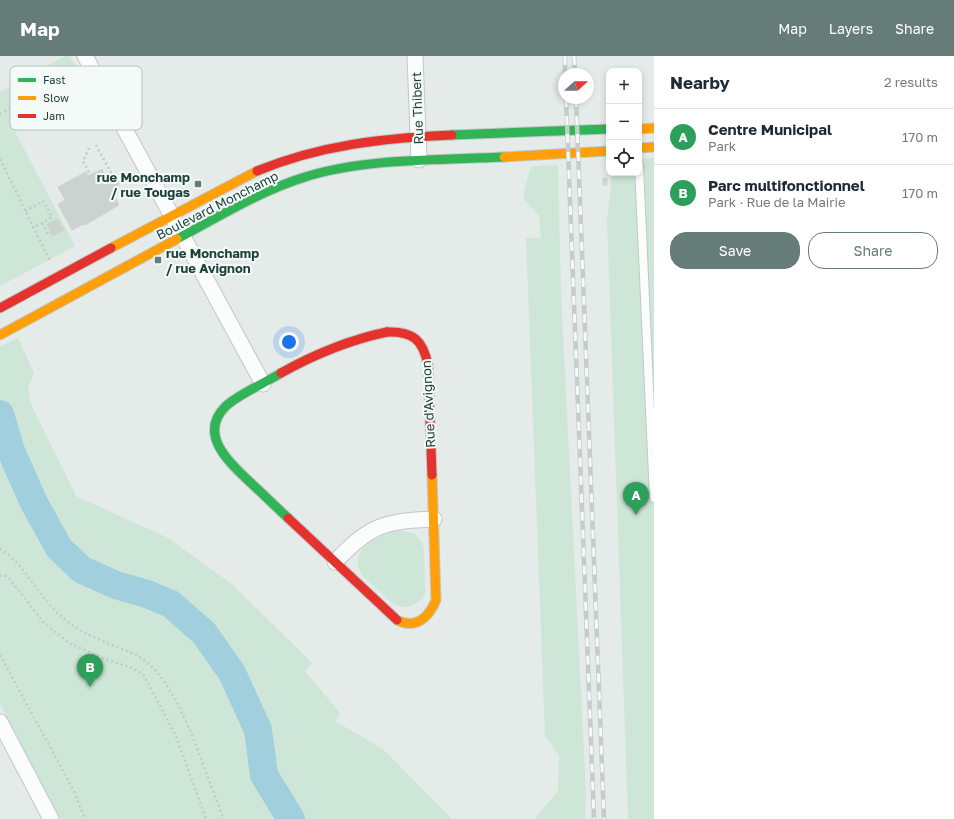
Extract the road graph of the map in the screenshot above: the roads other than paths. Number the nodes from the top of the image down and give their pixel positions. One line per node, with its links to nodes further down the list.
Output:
1 (415, 56): 6 (street, Rue Thibert)
2 (654, 128): 3 (street)
3 (642, 129)
4 (125, 130): 12 (street)
5 (606, 130): 6 (street, Boulevard Monchamp)
6 (418, 136): 10 (street, Rue Thibert); 12 (street, Boulevard Monchamp)
7 (654, 147): 8 (street)
8 (642, 148)
9 (606, 151): 10 (street, Boulevard Monchamp)
10 (420, 160): 13 (street, Boulevard Monchamp)
11 (639, 176): 17 (lane)
12 (171, 215): 13 (street); 14 (street, Boulevard Monchamp)
13 (182, 236): 15 (street, Boulevard Monchamp); 16 (street)
14 (1, 307)
15 (3, 333)
16 (263, 384): 18 (street, Rue d'Avignon); 19 (street, Rue d'Avignon)
17 (654, 498)
18 (434, 519): 19 (street); 19 (street, Rue d'Avignon)
19 (335, 562)
20 (0, 722): 21 (street)
21 (51, 819)

